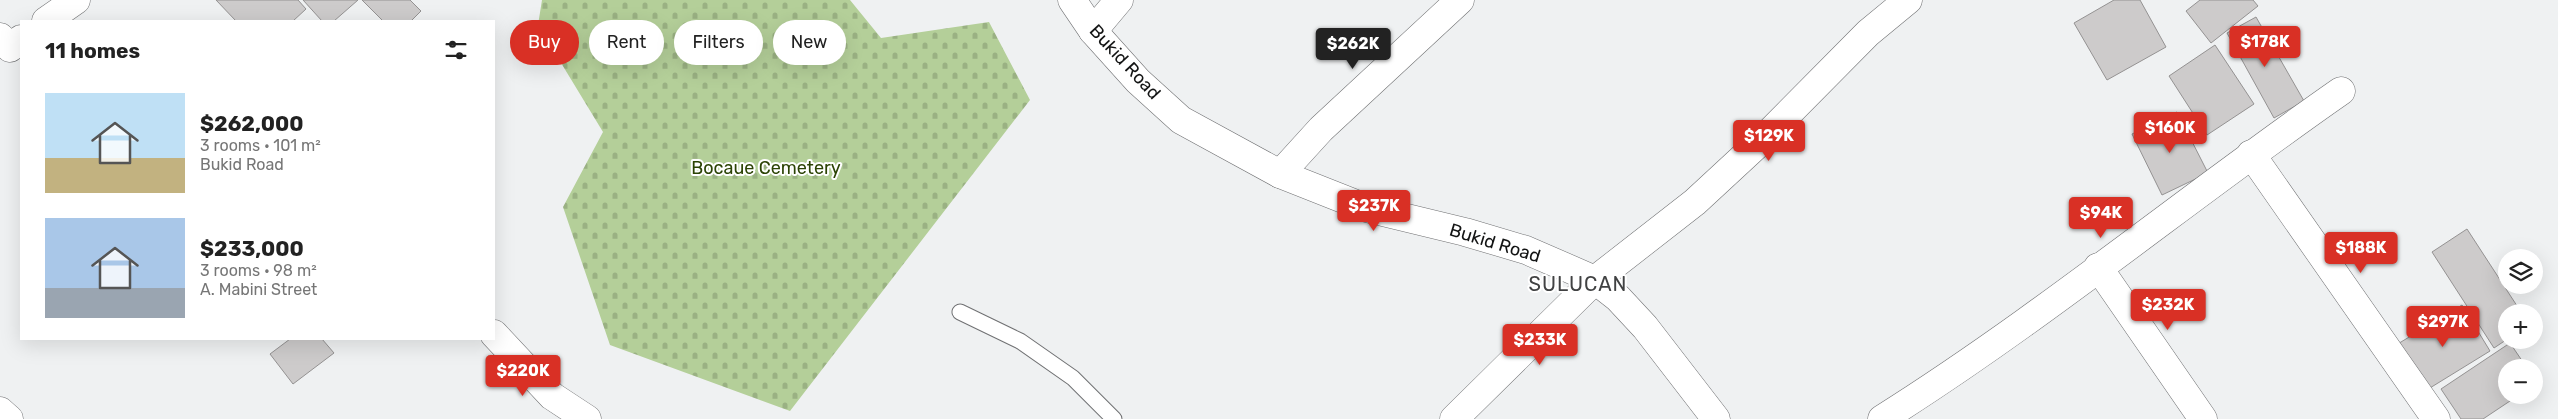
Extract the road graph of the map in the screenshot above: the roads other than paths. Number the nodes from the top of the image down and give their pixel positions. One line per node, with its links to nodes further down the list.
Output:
1 (76, 0): 6 (street)
2 (1072, 0): 7 (street, Bukid Road)
3 (1118, 0): 7 (street)
4 (1460, 0): 12 (street)
5 (1908, 0): 14 (street)
6 (47, 20)
7 (1093, 31): 12 (street, Bukid Road)
8 (0, 37): 9 (street)
9 (20, 40)
10 (2341, 91): 11 (street)
11 (2251, 154): 13 (street); 25 (street)
12 (1280, 174): 14 (street, Bukid Road)
13 (2098, 267): 23 (street); 24 (street)
14 (1595, 280): 18 (street); 22 (street, Bukid Road)
15 (960, 312): 21 (lane)
16 (495, 335): 20 (street)
17 (0, 411): 19 (street)
18 (1456, 418)
19 (9, 419)
20 (587, 419)
21 (1114, 419)
22 (1716, 419)
23 (1882, 419)
24 (2203, 419)
25 (2436, 419)

